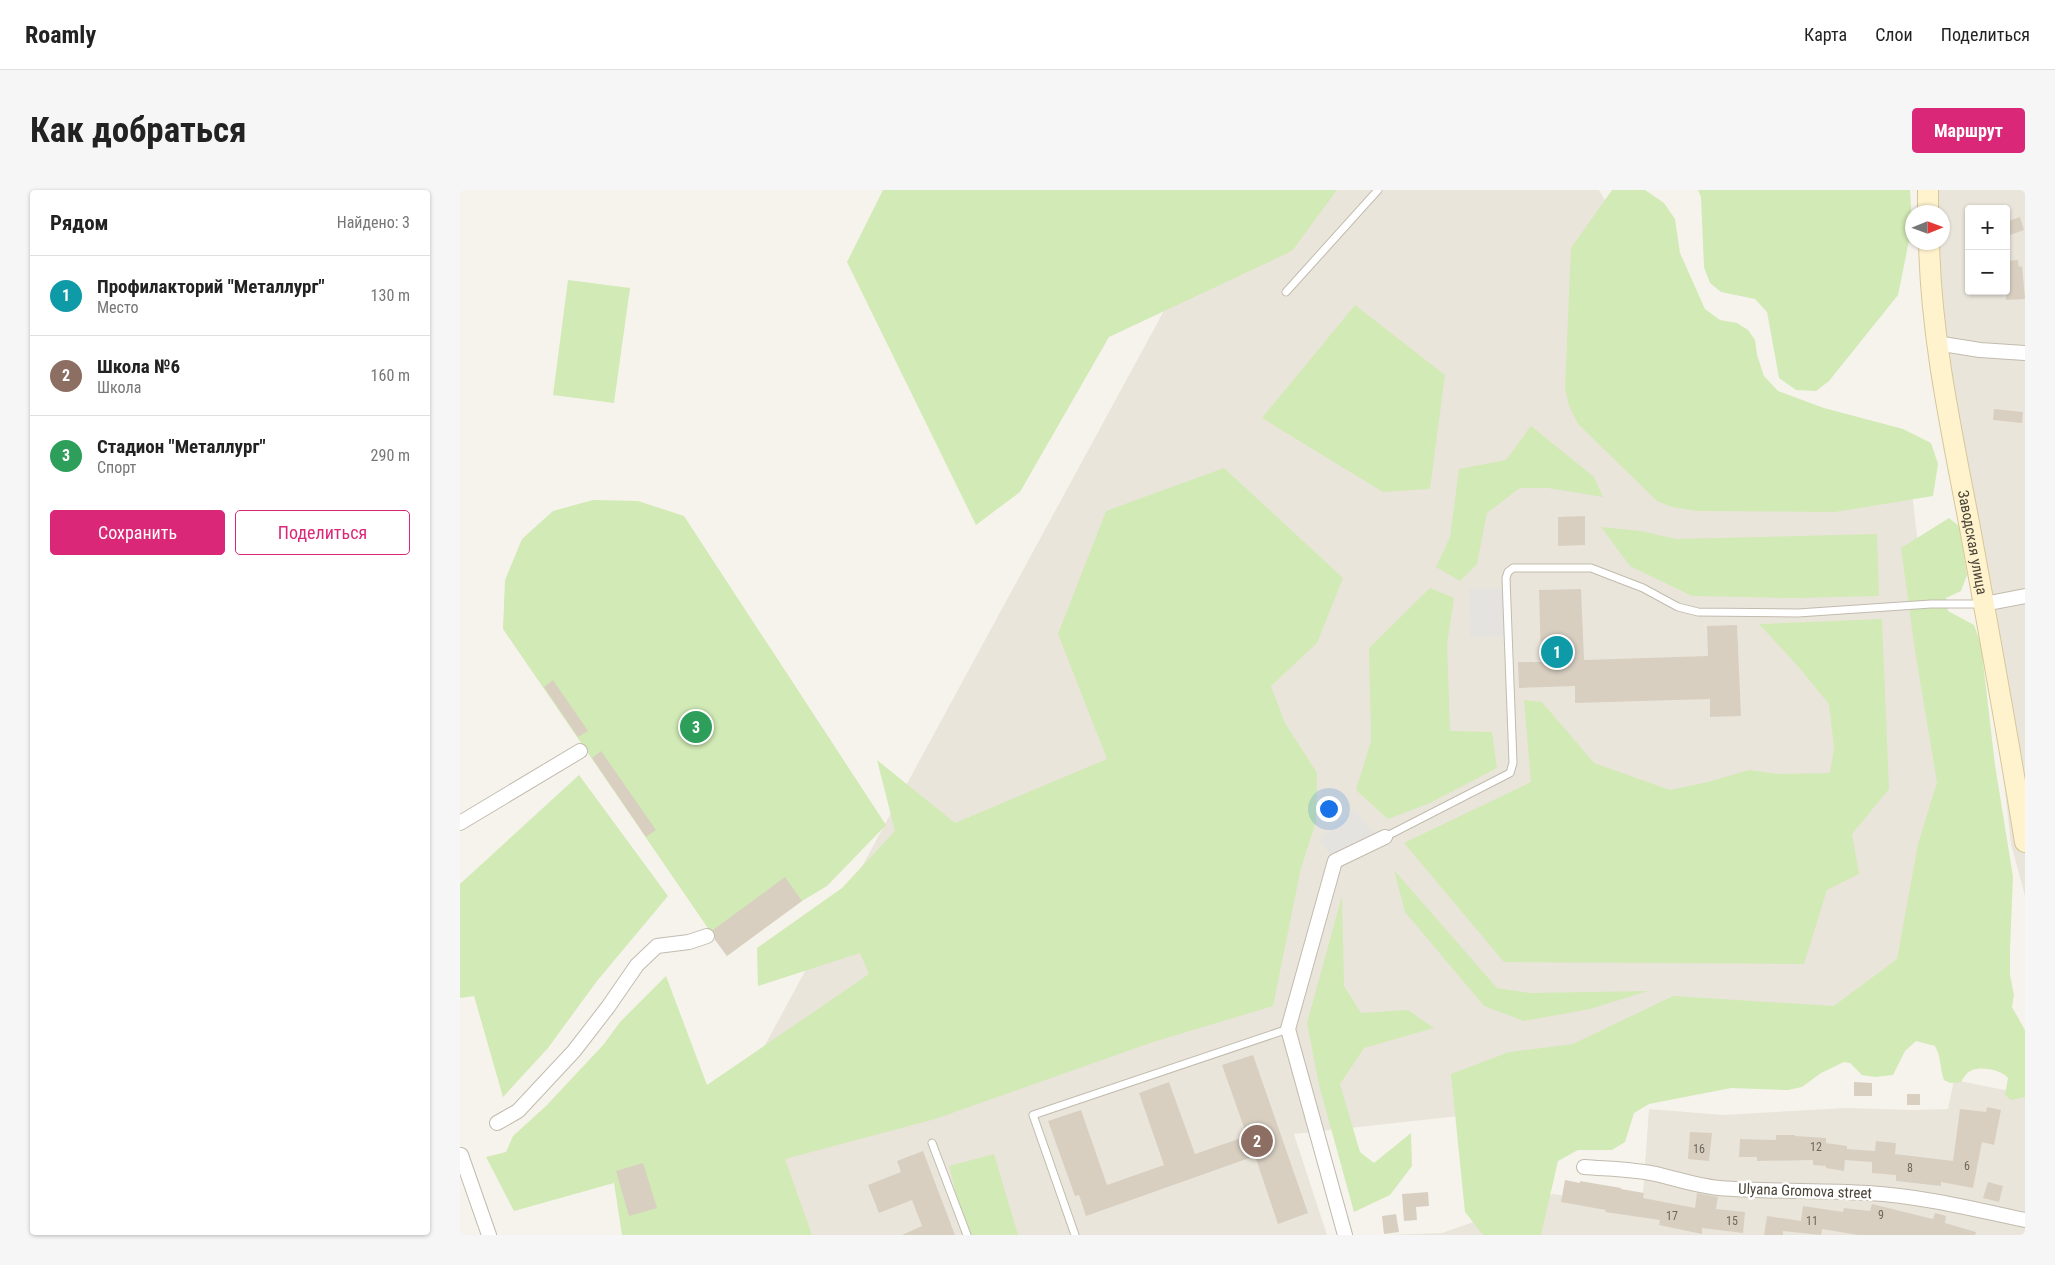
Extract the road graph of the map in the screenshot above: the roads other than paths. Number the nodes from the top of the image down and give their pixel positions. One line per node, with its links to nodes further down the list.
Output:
1 (1378, 190): 5 (lane)
2 (1928, 190): 3 (street)
3 (1928, 205)
4 (1930, 250): 6 (street, Заводская улица)
5 (1286, 292)
6 (1936, 342): 7 (street); 9 (street, Заводская улица)
7 (2025, 353)
8 (2025, 596): 9 (street)
9 (1984, 604): 12 (lane); 13 (street, Заводская улица)
10 (580, 751): 11 (street)
11 (460, 823)
12 (1385, 837): 15 (street)
13 (2025, 842)
14 (707, 936): 16 (street)
15 (1288, 1029): 23 (lane); 24 (street)
16 (497, 1123)
17 (932, 1143): 22 (lane)
18 (461, 1155): 21 (street)
19 (1584, 1166): 20 (street, Ulyana Gromova street)
20 (2025, 1220)
21 (489, 1235)
22 (967, 1235)
23 (1075, 1235)
24 (1346, 1235)

